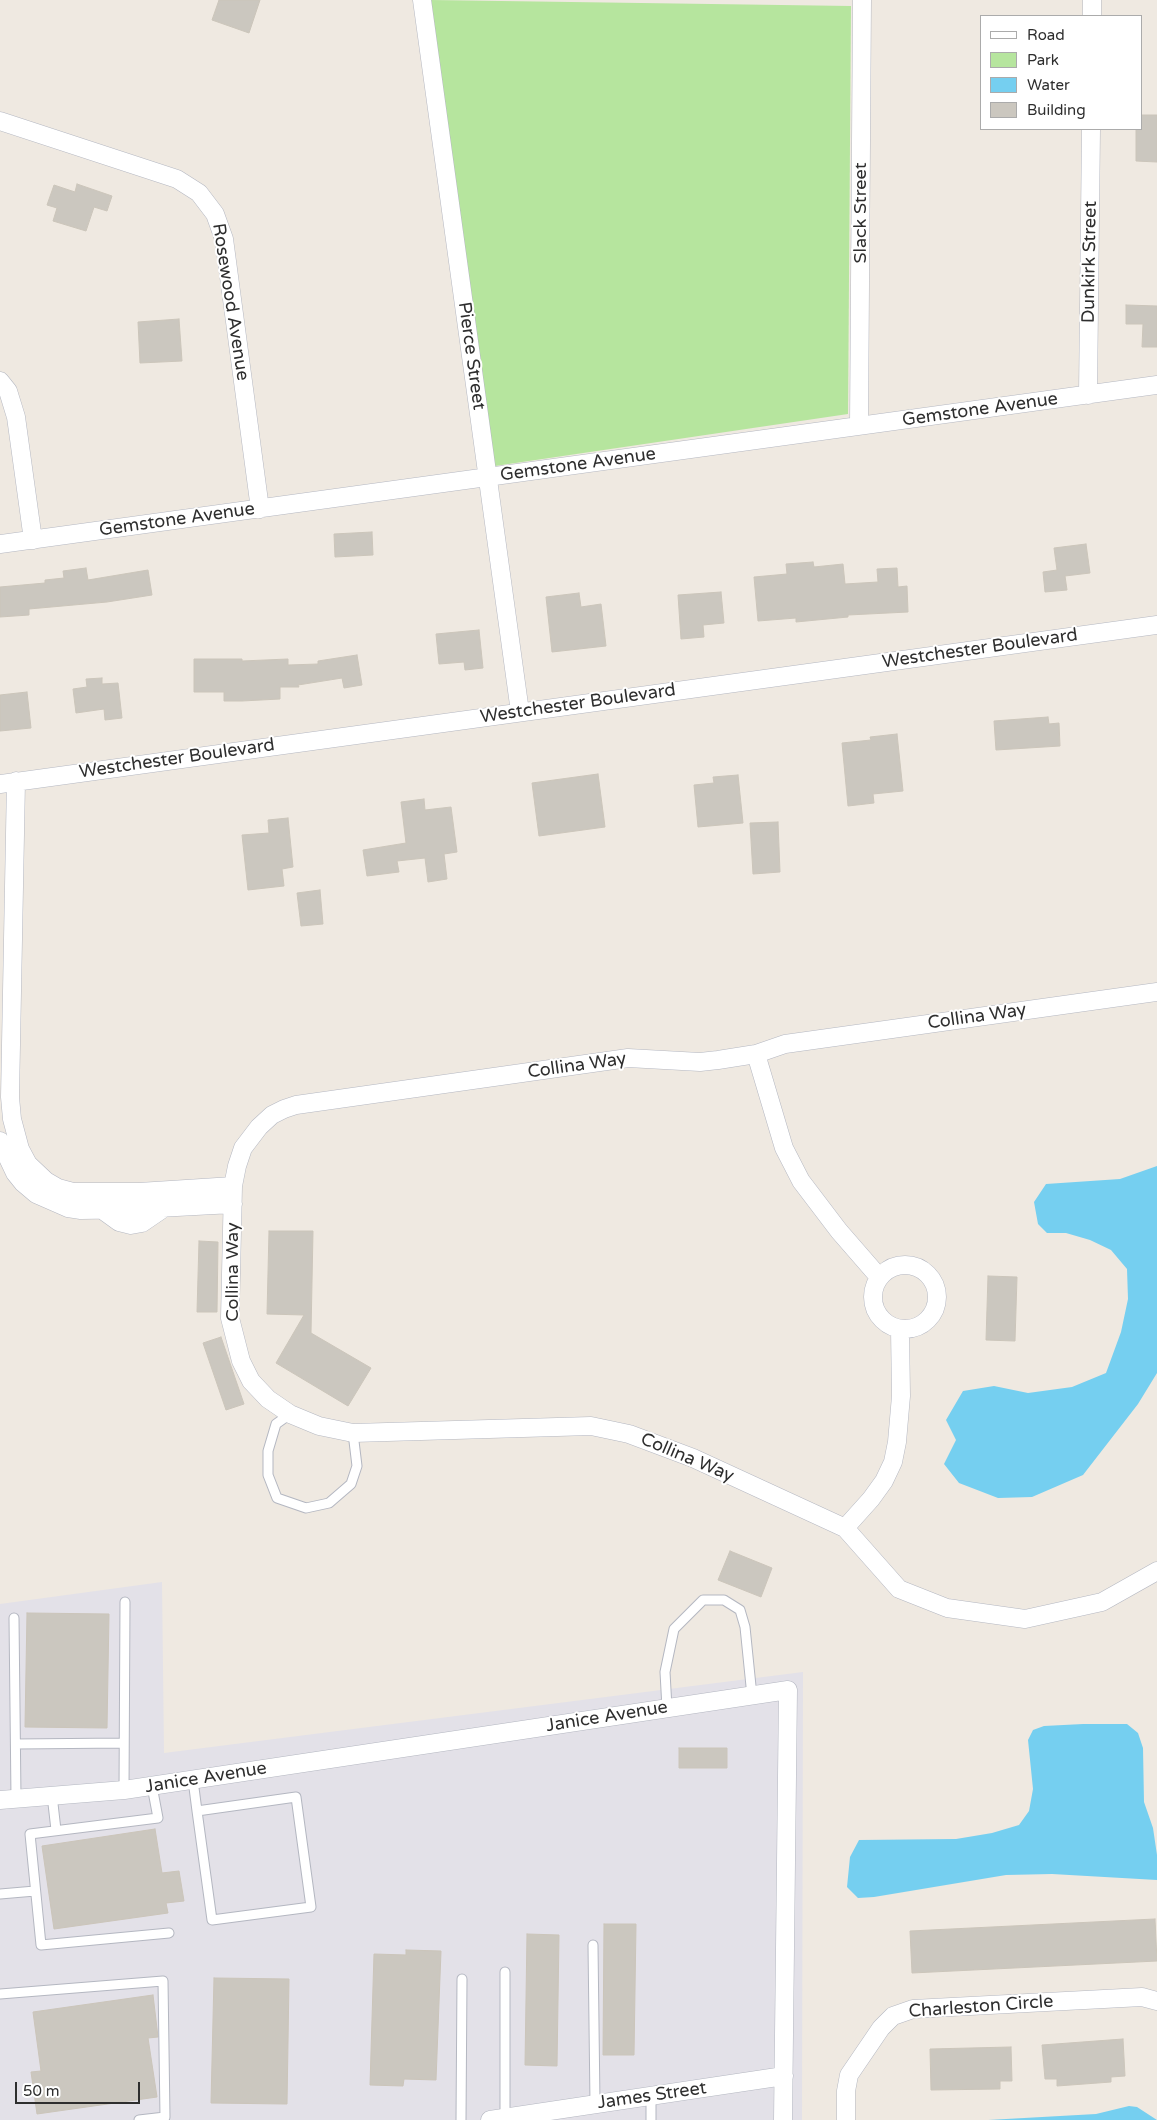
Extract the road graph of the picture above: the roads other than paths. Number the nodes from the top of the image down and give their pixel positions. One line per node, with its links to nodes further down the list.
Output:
1 (422, 0): 11 (street, Pierce Street)
2 (862, 0): 10 (street, Slack Street)
3 (1092, 0): 4 (street)
4 (1092, 15)
5 (0, 121): 12 (street, Rosewood Avenue)
6 (1091, 130): 9 (street, Dunkirk Street)
7 (0, 381): 13 (street)
8 (1157, 386): 9 (street, Gemstone Avenue)
9 (1088, 395): 10 (street, Gemstone Avenue)
10 (859, 426): 11 (street, Gemstone Avenue)
11 (488, 477): 12 (street, Gemstone Avenue); 16 (street, Pierce Street)
12 (260, 509): 13 (street, Gemstone Avenue)
13 (33, 540): 14 (street, Gemstone Avenue)
14 (0, 544)
15 (1157, 625): 16 (street, Westchester Boulevard)
16 (520, 712): 17 (street, Westchester Boulevard)
17 (8, 783): 20 (street)
18 (1157, 992): 19 (street, Collina Way)
19 (756, 1054): 23 (street, Collina Way); 26 (street)
20 (5, 1103): 22 (street)
21 (0, 1141): 22 (street)
22 (29, 1177): 24 (street); 24 (street)
23 (233, 1186): 24 (street); 25 (street, Collina Way)
24 (174, 1201): 25 (street)
25 (232, 1204): 28 (street, Collina Way)
26 (879, 1276): 27 (street); 27 (street)
27 (900, 1329): 30 (street)
28 (290, 1414): 29 (street, Collina Way); 29 (lane)
29 (353, 1433): 30 (street, Collina Way)
30 (845, 1528): 31 (street, Collina Way)
31 (1157, 1571)
32 (125, 1602): 36 (lane)
33 (14, 1618): 37 (lane)
34 (752, 1696): 35 (street, Janice Avenue); 35 (lane); 53 (street, Janice Avenue)
35 (667, 1708): 38 (street, Janice Avenue)
36 (124, 1743): 37 (lane); 40 (lane)
37 (16, 1744): 42 (lane)
38 (193, 1780): 39 (street, Janice Avenue); 43 (lane)
39 (152, 1786): 40 (street, Janice Avenue); 44 (lane)
40 (124, 1790): 41 (street, Janice Avenue)
41 (52, 1796): 42 (street, Janice Avenue); 44 (lane)
42 (8, 1799)
43 (197, 1811): 43 (lane)
44 (56, 1830): 45 (lane)
45 (35, 1890): 46 (lane); 47 (lane)
46 (0, 1894)
47 (169, 1933)
48 (593, 1944): 55 (lane)
49 (505, 1972): 56 (lane)
50 (462, 1979): 58 (lane)
51 (0, 1994): 57 (lane)
52 (1157, 2001): 61 (street, Charleston Circle)
53 (784, 2076): 54 (street, James Street); 60 (street, Janice Avenue)
54 (651, 2096): 55 (street, James Street); 59 (lane)
55 (595, 2104): 56 (street, James Street)
56 (497, 2119)
57 (139, 2120)
58 (461, 2120)
59 (651, 2120)
60 (783, 2120)
61 (846, 2120)

